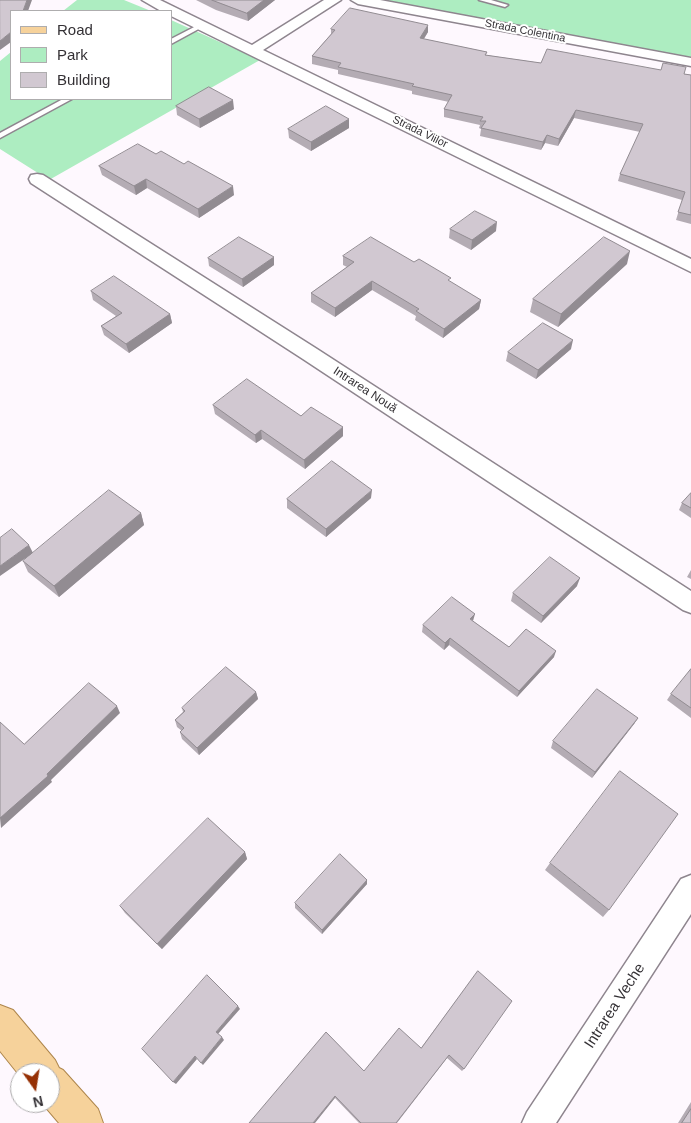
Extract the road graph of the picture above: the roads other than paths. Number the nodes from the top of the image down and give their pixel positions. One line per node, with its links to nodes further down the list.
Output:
1 (149, 0): 6 (street, Strada Viilor)
2 (334, 0): 10 (street)
3 (358, 0): 11 (street, Strada Colentina)
4 (482, 0): 5 (lane)
5 (505, 5)
6 (170, 10)
7 (172, 11): 8 (street, Strada Viilor)
8 (202, 25): 9 (lane); 10 (street, Strada Viilor)
9 (172, 41)
10 (253, 50): 15 (street, Strada Viilor)
11 (691, 62)
12 (66, 100): 13 (lane)
13 (0, 136)
14 (37, 179): 16 (street, Intrarea Nouă)
15 (691, 266)
16 (691, 603)
17 (691, 889): 22 (street, Intrarea Veche)
18 (0, 1023): 19 (main road)
19 (34, 1063)
20 (60, 1095): 21 (main road)
21 (84, 1123)
22 (538, 1123)

